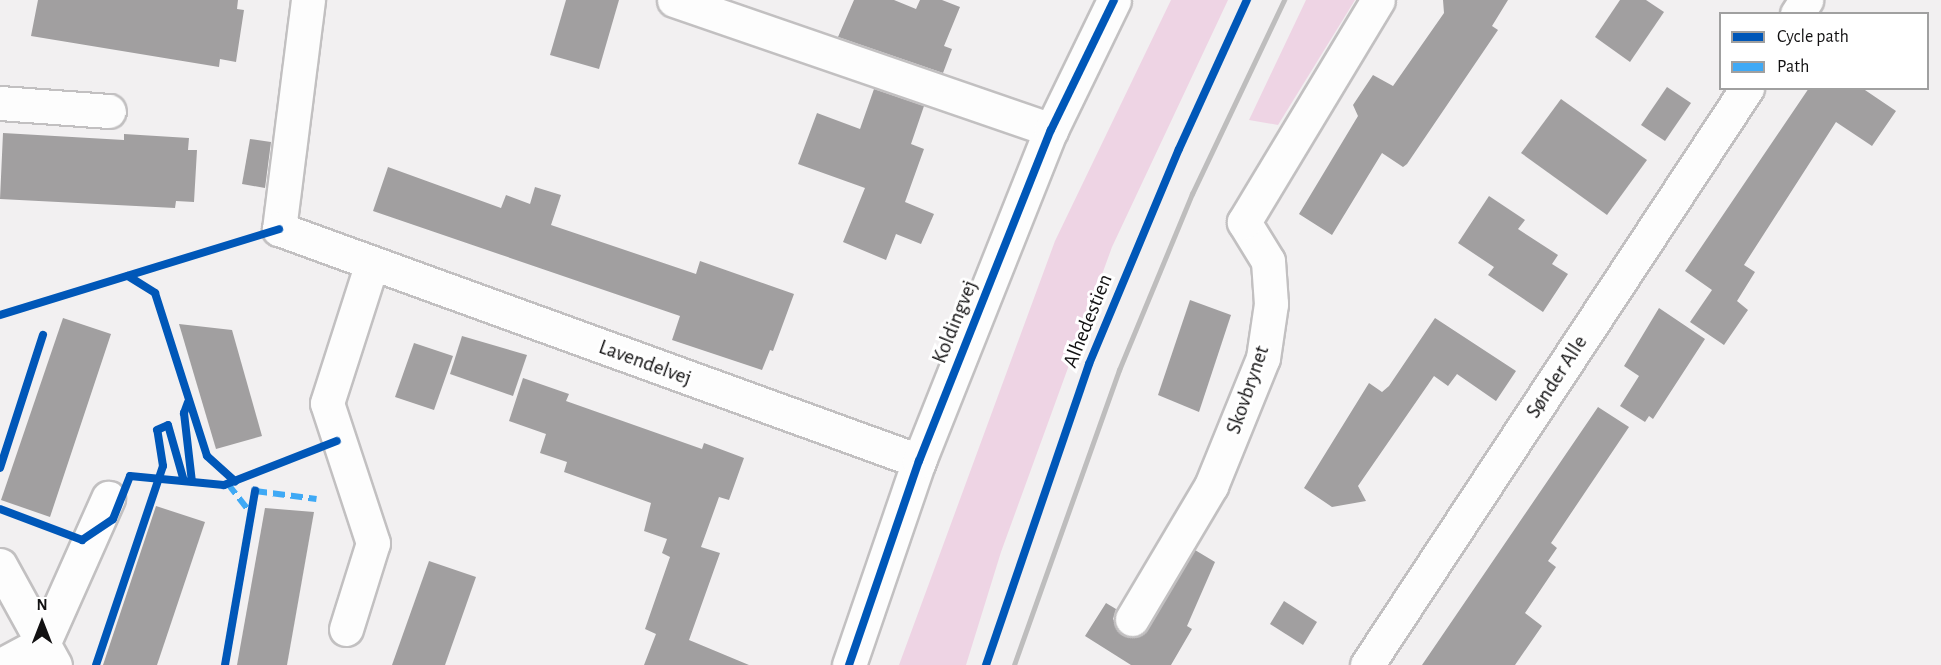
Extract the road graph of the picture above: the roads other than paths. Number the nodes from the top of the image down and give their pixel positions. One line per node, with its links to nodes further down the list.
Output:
1 (308, 0): 9 (street, Lavendelvej)
2 (674, 0): 8 (street)
3 (1114, 0): 8 (street, Koldingvej)
4 (1378, 0): 13 (street, Skovbrynet)
5 (1746, 90): 18 (street, Sønder Alle)
6 (0, 104): 7 (street)
7 (110, 111)
8 (1051, 130): 10 (street, Koldingvej)
9 (371, 266): 10 (street, Lavendelvej); 14 (street)
10 (920, 461): 17 (street, Koldingvej)
11 (108, 498): 15 (street)
12 (0, 565): 15 (street)
13 (1132, 619)
14 (346, 629)
15 (50, 654): 16 (street)
16 (1, 665)
17 (849, 665)
18 (1367, 665)

